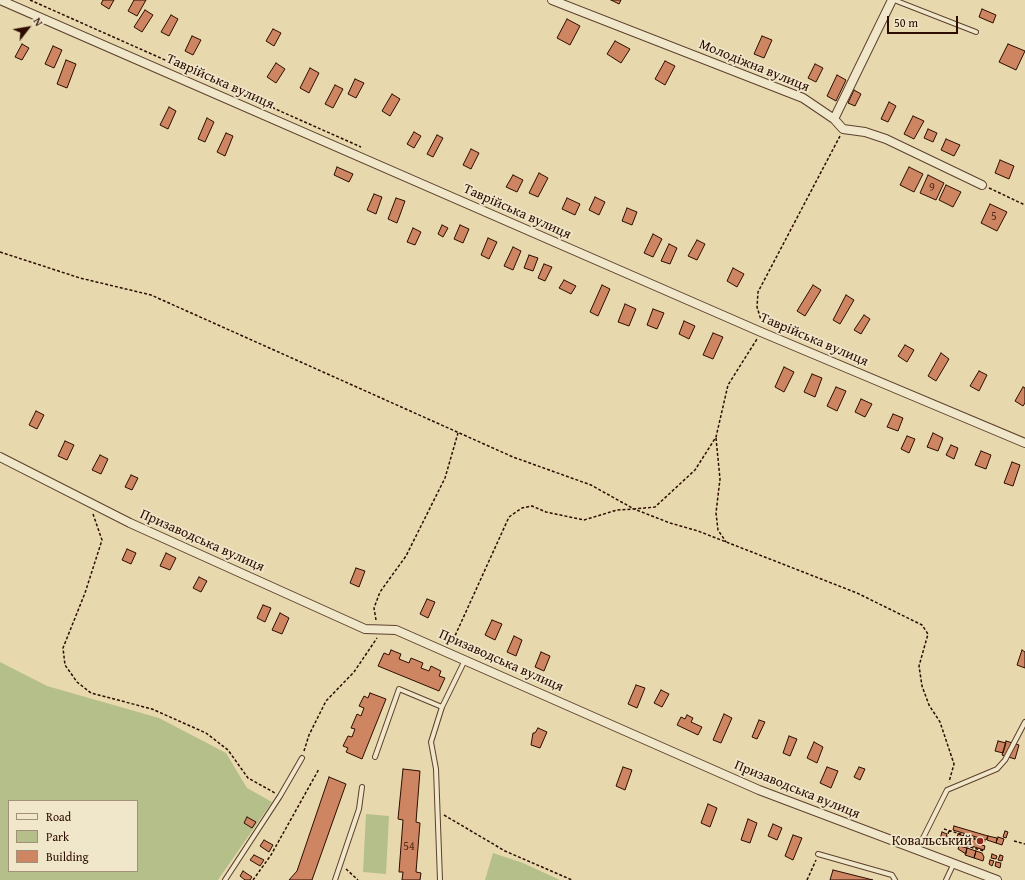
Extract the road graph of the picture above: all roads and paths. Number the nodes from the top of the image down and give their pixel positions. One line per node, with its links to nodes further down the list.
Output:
1 (0, 0): 10 (street, Таврійська вулиця)
2 (552, 0): 5 (street, Молодіжна вулиця)
3 (893, 0): 4 (lane); 5 (street)
4 (976, 32)
5 (834, 119): 6 (street, Молодіжна вулиця)
6 (843, 129): 7 (street); 10 (path)
7 (982, 185): 8 (path)
8 (1025, 205)
9 (0, 252): 11 (path)
10 (765, 334): 12 (path); 13 (street, Таврійська вулиця)
11 (458, 433): 15 (path); 18 (path)
12 (716, 437): 15 (path); 17 (path)
13 (1025, 443)
14 (0, 457): 18 (street, Призаводська вулиця)
15 (634, 509): 17 (path); 19 (path)
16 (89, 510): 28 (path)
17 (726, 542): 27 (path)
18 (384, 630): 19 (street, Призаводська вулиця); 24 (path)
19 (455, 655): 20 (street, Призаводська вулиця)
20 (465, 659): 21 (lane); 35 (street, Призаводська вулиця)
21 (442, 707): 23 (lane); 29 (lane)
22 (1025, 722): 27 (lane)
23 (375, 757)
24 (302, 758): 28 (lane)
25 (318, 769): 41 (path)
26 (362, 787): 39 (lane)
27 (947, 790): 35 (lane)
28 (280, 796): 40 (lane)
29 (437, 810): 44 (lane); 45 (path)
30 (944, 829): 31 (path)
31 (949, 831): 33 (path); 36 (path)
32 (1014, 841): 34 (path)
33 (987, 842)
34 (1025, 844)
35 (917, 850): 38 (street, Призаводська вулиця)
36 (984, 852)
37 (818, 854): 46 (path); 47 (lane)
38 (954, 863): 48 (lane); 49 (street, Призаводська вулиця)
39 (340, 865): 42 (lane); 43 (path)
40 (225, 880)
41 (253, 880)
42 (335, 880)
43 (358, 880)
44 (440, 880)
45 (572, 880)
46 (807, 880)
47 (895, 880)
48 (946, 880)
49 (997, 880)

